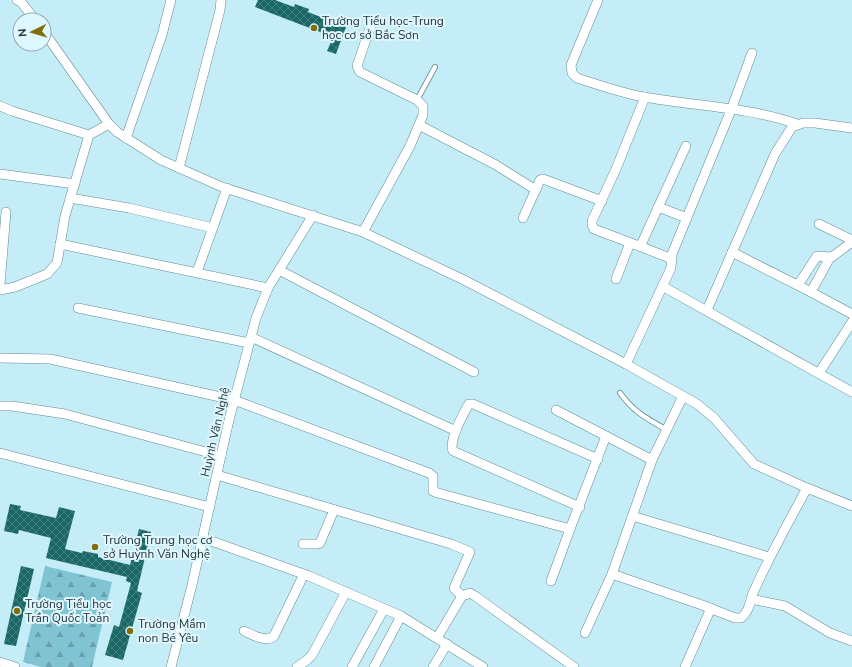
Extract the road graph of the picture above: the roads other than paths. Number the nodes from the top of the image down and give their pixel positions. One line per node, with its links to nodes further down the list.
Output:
1 (17, 0): 5 (street)
2 (171, 0): 19 (street)
3 (221, 0): 21 (street)
4 (598, 0): 10 (street)
5 (28, 12)
6 (371, 25): 11 (street)
7 (52, 43): 14 (street)
8 (752, 53): 13 (street)
9 (435, 67): 11 (lane)
10 (644, 97): 13 (street); 27 (street)
11 (417, 100): 16 (street)
12 (0, 106): 18 (street)
13 (731, 110): 15 (street); 32 (street)
14 (109, 124): 18 (street); 19 (street)
15 (797, 124): 17 (street); 39 (street)
16 (419, 125): 25 (street); 35 (street)
17 (852, 128)
18 (89, 135): 23 (street)
19 (126, 138): 21 (street)
20 (686, 146): 28 (street)
21 (180, 168): 24 (street)
22 (0, 174): 23 (street)
23 (75, 184): 26 (street)
24 (227, 188): 30 (street); 34 (street)
25 (536, 190): 27 (street); 31 (street)
26 (70, 198): 34 (street); 37 (street)
27 (602, 201): 38 (street)
28 (658, 207): 32 (street); 38 (street)
29 (6, 212): 45 (street)
30 (313, 215): 35 (street); 42 (street, Huỳnh Văn Nghệ)
31 (524, 218)
32 (686, 218): 41 (street)
33 (819, 224): 36 (street)
34 (213, 228): 43 (street)
35 (363, 232): 57 (street)
36 (852, 241): 40 (street)
37 (60, 244): 43 (street); 49 (street)
38 (635, 245): 41 (street); 44 (street)
39 (732, 252): 46 (street); 52 (street)
40 (831, 257): 46 (street); 50 (street)
41 (672, 259): 47 (street)
42 (279, 270): 48 (street, Huỳnh Văn Nghệ); 58 (street)
43 (197, 272): 48 (street)
44 (616, 279)
45 (0, 285)
46 (798, 285): 50 (street)
47 (662, 286): 52 (street); 57 (street)
48 (268, 288): 55 (street, Huỳnh Văn Nghệ)
49 (0, 290)
50 (811, 292): 53 (street)
51 (78, 308): 55 (street)
52 (706, 310): 59 (street)
53 (852, 314)
54 (852, 322): 59 (street)
55 (250, 340): 63 (street, Huỳnh Văn Nghệ); 67 (street)
56 (0, 358): 63 (street)
57 (626, 364): 62 (street)
58 (474, 372)
59 (819, 373): 60 (street)
60 (852, 392)
61 (620, 393): 66 (lane)
62 (683, 396): 66 (street); 74 (street)
63 (234, 400): 70 (street, Huỳnh Văn Nghệ); 80 (street)
64 (0, 406): 70 (street)
65 (556, 410): 68 (street)
66 (667, 430): 72 (street)
67 (456, 431): 71 (street); 77 (street)
68 (606, 436): 71 (street); 72 (street)
69 (0, 453): 76 (street)
70 (221, 456): 73 (street, Huỳnh Văn Nghệ)
71 (598, 459): 77 (street)
72 (652, 460): 79 (street)
73 (217, 475): 76 (street, Huỳnh Văn Nghệ); 78 (street)
74 (807, 488): 75 (street); 83 (street)
75 (852, 506)
76 (210, 507): 81 (street, Huỳnh Văn Nghệ)
77 (580, 507): 80 (street)
78 (334, 510): 82 (street); 88 (street)
79 (632, 516): 83 (street); 85 (street)
80 (570, 529): 86 (street)
81 (203, 538): 84 (street); 100 (street, Huỳnh Văn Nghệ)
82 (303, 544)
83 (769, 558): 89 (street)
84 (304, 574): 87 (street); 93 (street)
85 (612, 574): 90 (street); 94 (street)
86 (551, 581)
87 (346, 592): 91 (street); 101 (street)
88 (462, 596): 95 (street); 106 (street)
89 (751, 599): 90 (street); 96 (street)
90 (711, 608): 107 (street)
91 (384, 609): 92 (street); 102 (street)
92 (401, 616): 95 (street); 103 (street)
93 (244, 631)
94 (585, 633)
95 (437, 638): 97 (street)
96 (852, 641)
97 (447, 644): 104 (street); 105 (street)
98 (0, 662): 99 (street)
99 (15, 667)
100 (171, 667)
101 (297, 667)
102 (352, 667)
103 (374, 667)
104 (433, 667)
105 (483, 667)
106 (574, 667)
107 (685, 667)

